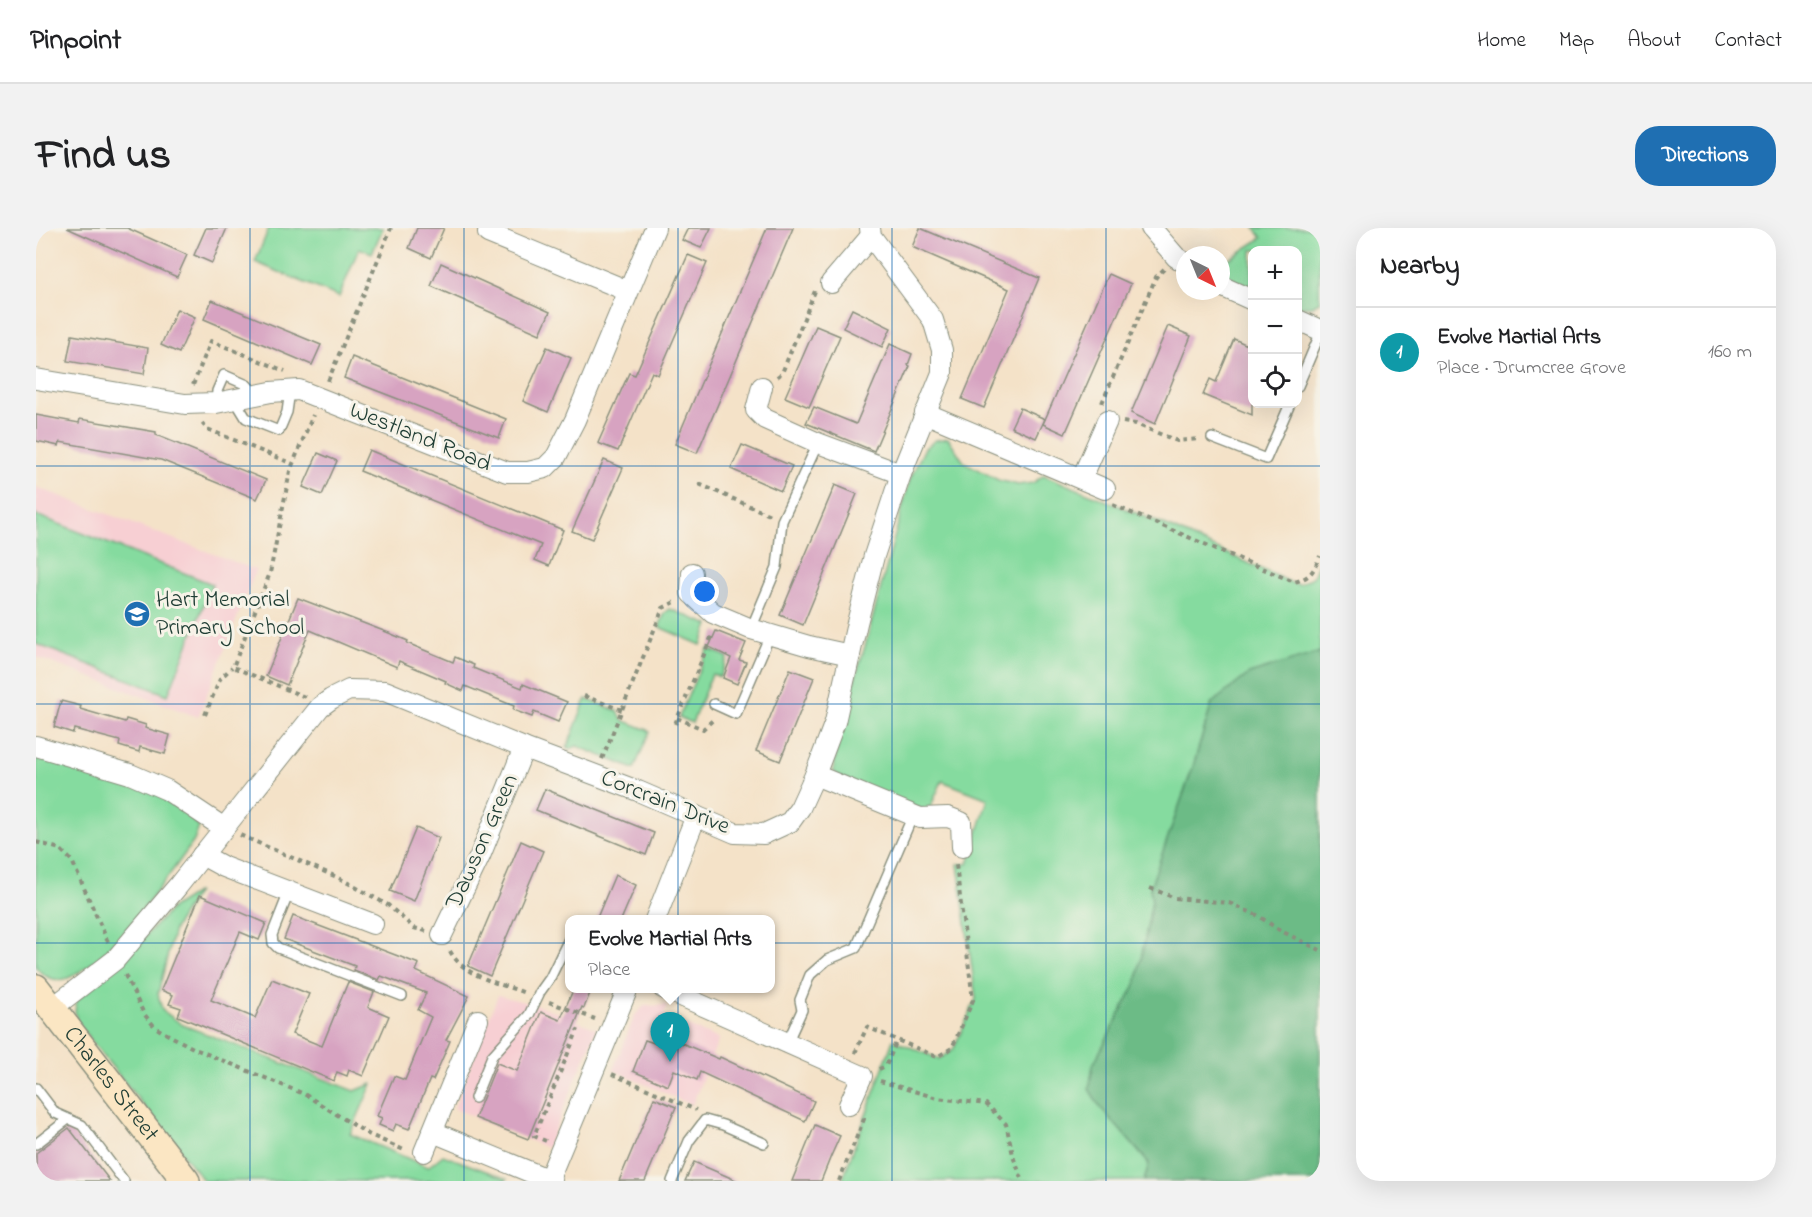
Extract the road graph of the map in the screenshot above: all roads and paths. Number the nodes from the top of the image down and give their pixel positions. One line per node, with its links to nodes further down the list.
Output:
1 (390, 228): 19 (path)
2 (655, 228): 10 (street, Westland Road)
3 (1151, 228): 6 (street)
4 (870, 232): 8 (street); 23 (street, Corcrain Drive)
5 (488, 233): 10 (street)
6 (1176, 256)
7 (1176, 263): 24 (path)
8 (831, 283): 16 (path)
9 (1230, 290): 11 (street)
10 (628, 291): 19 (street, Westland Road)
11 (1248, 298)
12 (1302, 322): 13 (street)
13 (1320, 332): 14 (lane)
14 (1302, 376)
15 (36, 379): 21 (street, Westland Road)
16 (762, 387): 26 (street)
17 (290, 391): 18 (street, Westland Road); 19 (street, Westland Road); 20 (lane)
18 (257, 395): 20 (street, Westland Road); 20 (lane)
19 (320, 398): 27 (path)
20 (225, 402): 21 (street, Westland Road)
21 (184, 404): 27 (path)
22 (1288, 408): 25 (lane)
23 (925, 413): 28 (street, Corcrain Drive); 29 (street)
24 (1107, 421): 25 (path); 29 (street)
25 (1212, 438)
26 (818, 443): 28 (street); 32 (lane)
27 (293, 464): 40 (path)
28 (901, 474): 39 (street, Corcrain Drive)
29 (1082, 478): 31 (street)
30 (699, 484): 32 (path)
31 (1105, 489): 33 (path)
32 (782, 520): 36 (lane)
33 (1320, 556)
34 (692, 573): 35 (street)
35 (691, 593): 36 (street); 45 (path)
36 (751, 628): 37 (street)
37 (770, 635): 39 (street); 44 (lane)
38 (708, 645): 47 (path)
39 (850, 655): 52 (street, Corcrain Drive)
40 (233, 667): 43 (path); 46 (path)
41 (584, 696): 45 (path)
42 (714, 704): 44 (lane)
43 (320, 707): 50 (street, Corcrain Drive); 55 (street, Corcrain Drive)
44 (725, 709): 47 (path)
45 (622, 710): 51 (path)
46 (205, 715)
47 (677, 718): 48 (path)
48 (675, 724)
49 (36, 746): 55 (street)
50 (524, 748): 51 (street, Corcrain Drive); 63 (street, Dawson Green)
51 (595, 775): 54 (street, Corcrain Drive)
52 (815, 775): 53 (street); 54 (street, Corcrain Drive)
53 (913, 815): 57 (street); 76 (lane)
54 (696, 816): 61 (street)
55 (224, 828): 58 (street, Corcrain Drive); 63 (path)
56 (36, 842): 66 (path)
57 (962, 847): 75 (path)
58 (202, 855): 60 (street); 66 (street, Corcrain Drive)
59 (1150, 888): 65 (path)
60 (289, 892): 62 (street); 69 (lane)
61 (658, 915)
62 (373, 924)
63 (442, 935): 71 (path)
64 (565, 947): 71 (lane)
65 (1320, 950)
66 (115, 960): 70 (street, Corcrain Drive); 88 (path)
67 (626, 993): 73 (street)
68 (674, 993): 76 (street)
69 (402, 996)
70 (44, 998): 90 (street, Charles Street)
71 (537, 998): 73 (path); 80 (lane)
72 (478, 1020): 84 (street)
73 (613, 1026): 77 (street)
74 (578, 1029): 87 (path)
75 (897, 1040): 78 (path); 78 (path)
76 (787, 1043): 78 (street)
77 (596, 1066): 83 (path); 87 (street)
78 (855, 1073): 81 (street); 94 (path)
79 (36, 1088): 82 (lane)
80 (475, 1098)
81 (849, 1105): 93 (path)
82 (67, 1120): 86 (lane); 89 (lane)
83 (705, 1120): 85 (lane); 92 (lane)
84 (433, 1132): 88 (street); 91 (street)
85 (764, 1143)
86 (36, 1144)
87 (562, 1147): 91 (street)
88 (424, 1152)
89 (124, 1181)
90 (186, 1181)
91 (550, 1181)
92 (672, 1181)
93 (839, 1181)
94 (1023, 1181)

